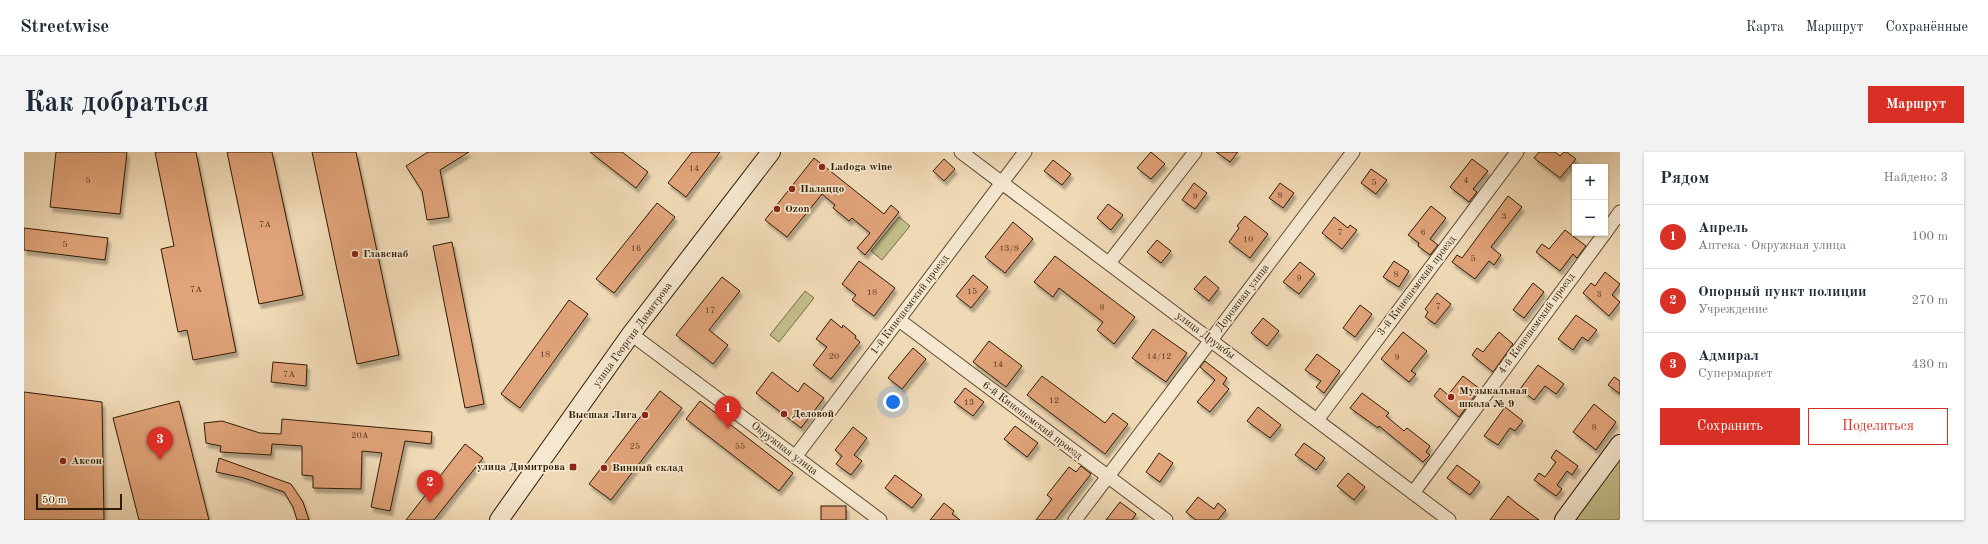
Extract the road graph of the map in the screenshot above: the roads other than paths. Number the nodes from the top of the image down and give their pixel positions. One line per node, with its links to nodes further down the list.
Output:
1 (771, 152): 13 (main road, улица Георгия Димитрова)
2 (962, 152): 7 (street, улица Дружбы)
3 (1025, 152): 7 (street, 1-й Кинешемский проезд)
4 (1194, 152): 11 (street)
5 (1353, 152): 14 (street, Дорожная улица)
6 (1517, 152): 15 (street, 3-й Кинешемский проезд)
7 (1003, 183): 11 (street, улица Дружбы); 12 (street, 1-й Кинешемский проезд)
8 (1620, 212): 9 (street, 4-й Кинешемский проезд)
9 (1608, 229)
10 (1603, 236): 19 (street, 4-й Кинешемский проезд)
11 (1109, 263): 14 (street, улица Дружбы)
12 (899, 320): 17 (street, 1-й Кинешемский проезд); 18 (street, 6-й Кинешемский проезд)
13 (631, 334): 17 (street, Окружная улица); 20 (main road, улица Георгия Димитрова)
14 (1211, 341): 15 (street, улица Дружбы); 18 (street, Дорожная улица)
15 (1317, 420): 19 (street, улица Дружбы)
16 (1620, 444): 25 (main road)
17 (795, 457): 21 (street, Окружная улица)
18 (1107, 477): 22 (street, Дорожная улица); 23 (street, 6-й Кинешемский проезд)
19 (1413, 493): 24 (street, улица Дружбы)
20 (499, 520)
21 (880, 520)
22 (1074, 520)
23 (1166, 520)
24 (1449, 520)
25 (1564, 520)

